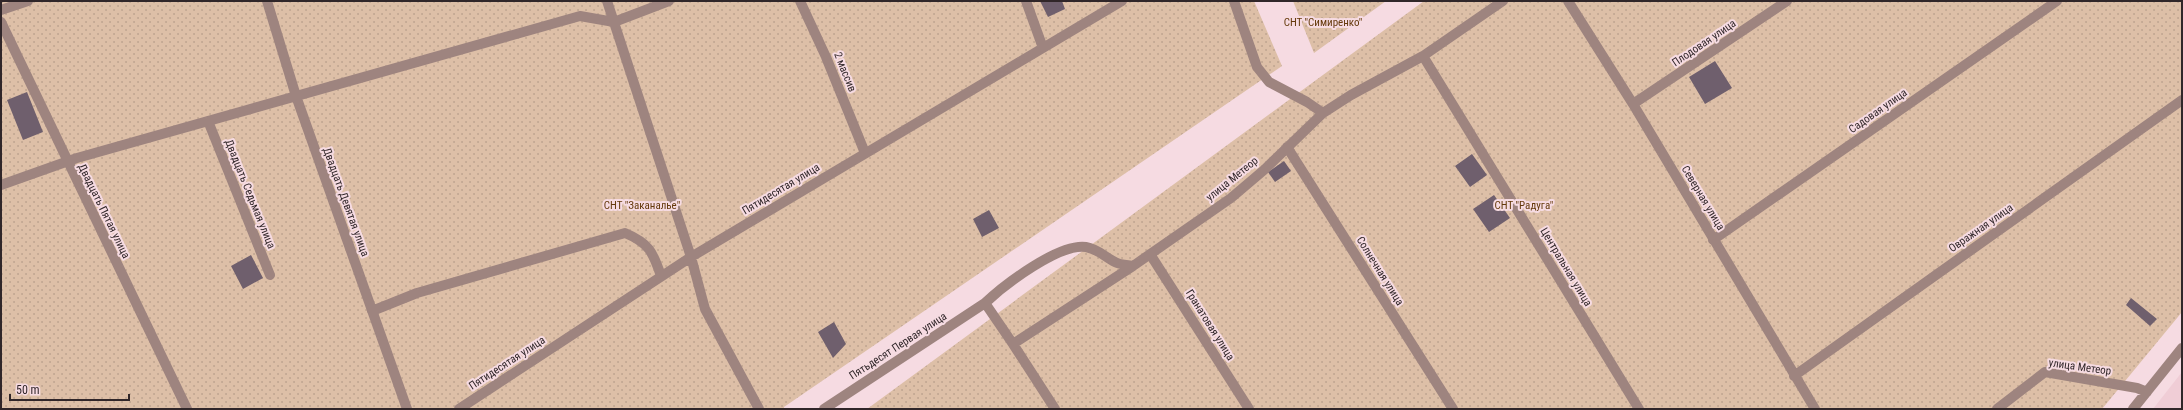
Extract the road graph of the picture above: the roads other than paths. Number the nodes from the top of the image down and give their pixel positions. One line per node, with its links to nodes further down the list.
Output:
1 (28, 1): 13 (street)
2 (267, 1): 18 (street, Двадцать Девятая улица)
3 (607, 1): 15 (street)
4 (669, 1): 15 (street)
5 (800, 1): 24 (street, 2 массив)
6 (1026, 1): 16 (street)
7 (1122, 1): 16 (street, Пятидесятая улица)
8 (1234, 1): 21 (street)
9 (1503, 1): 17 (street, улица Метеор)
10 (1568, 1): 20 (street, Северная улица)
11 (1787, 1): 20 (street, Плодовая улица)
12 (2056, 1): 27 (street, Садовая улица)
13 (1, 10)
14 (1, 22): 25 (street, Двадцать Пятая улица)
15 (614, 22): 18 (street); 29 (street)
16 (1043, 48): 24 (street, Пятидесятая улица)
17 (1423, 56): 21 (street, улица Метеор); 47 (street, Центральная улица)
18 (296, 96): 22 (street); 34 (street, Двадцать Девятая улица)
19 (2182, 100): 37 (street, Овражная улица)
20 (1633, 104): 27 (street, Северная улица)
21 (1323, 113): 23 (street, улица Метеор)
22 (208, 121): 25 (street); 31 (street, Двадцать Седьмая улица)
23 (1287, 147): 28 (street, улица Метеор); 46 (street, Солнечная улица)
24 (865, 154): 29 (street, Пятидесятая улица)
25 (67, 162): 26 (street); 39 (street, Двадцать Пятая улица)
26 (1, 185)
27 (1714, 240): 37 (street, Северная улица)
28 (1150, 254): 30 (street, улица Метеор); 45 (street, Гранатовая улица)
29 (691, 257): 32 (street, Пятидесятая улица); 42 (street)
30 (1133, 266): 33 (street, Пятьдесят Первая улица); 35 (street, улица Метеор)
31 (270, 275)
32 (661, 276): 34 (street); 41 (street, Пятидесятая улица)
33 (985, 303): 35 (street); 43 (street, Пятьдесят Первая улица)
34 (372, 311): 40 (street, Двадцать Девятая улица)
35 (1013, 344): 44 (street)
36 (2182, 348): 38 (street)
37 (1794, 376): 48 (street, Северная улица)
38 (2147, 392): 49 (street, улица Метеор); 50 (street)
39 (186, 409)
40 (407, 409)
41 (459, 409)
42 (759, 409)
43 (825, 409)
44 (1055, 409)
45 (1249, 409)
46 (1453, 409)
47 (1639, 409)
48 (1815, 409)
49 (1997, 409)
50 (2133, 409)

